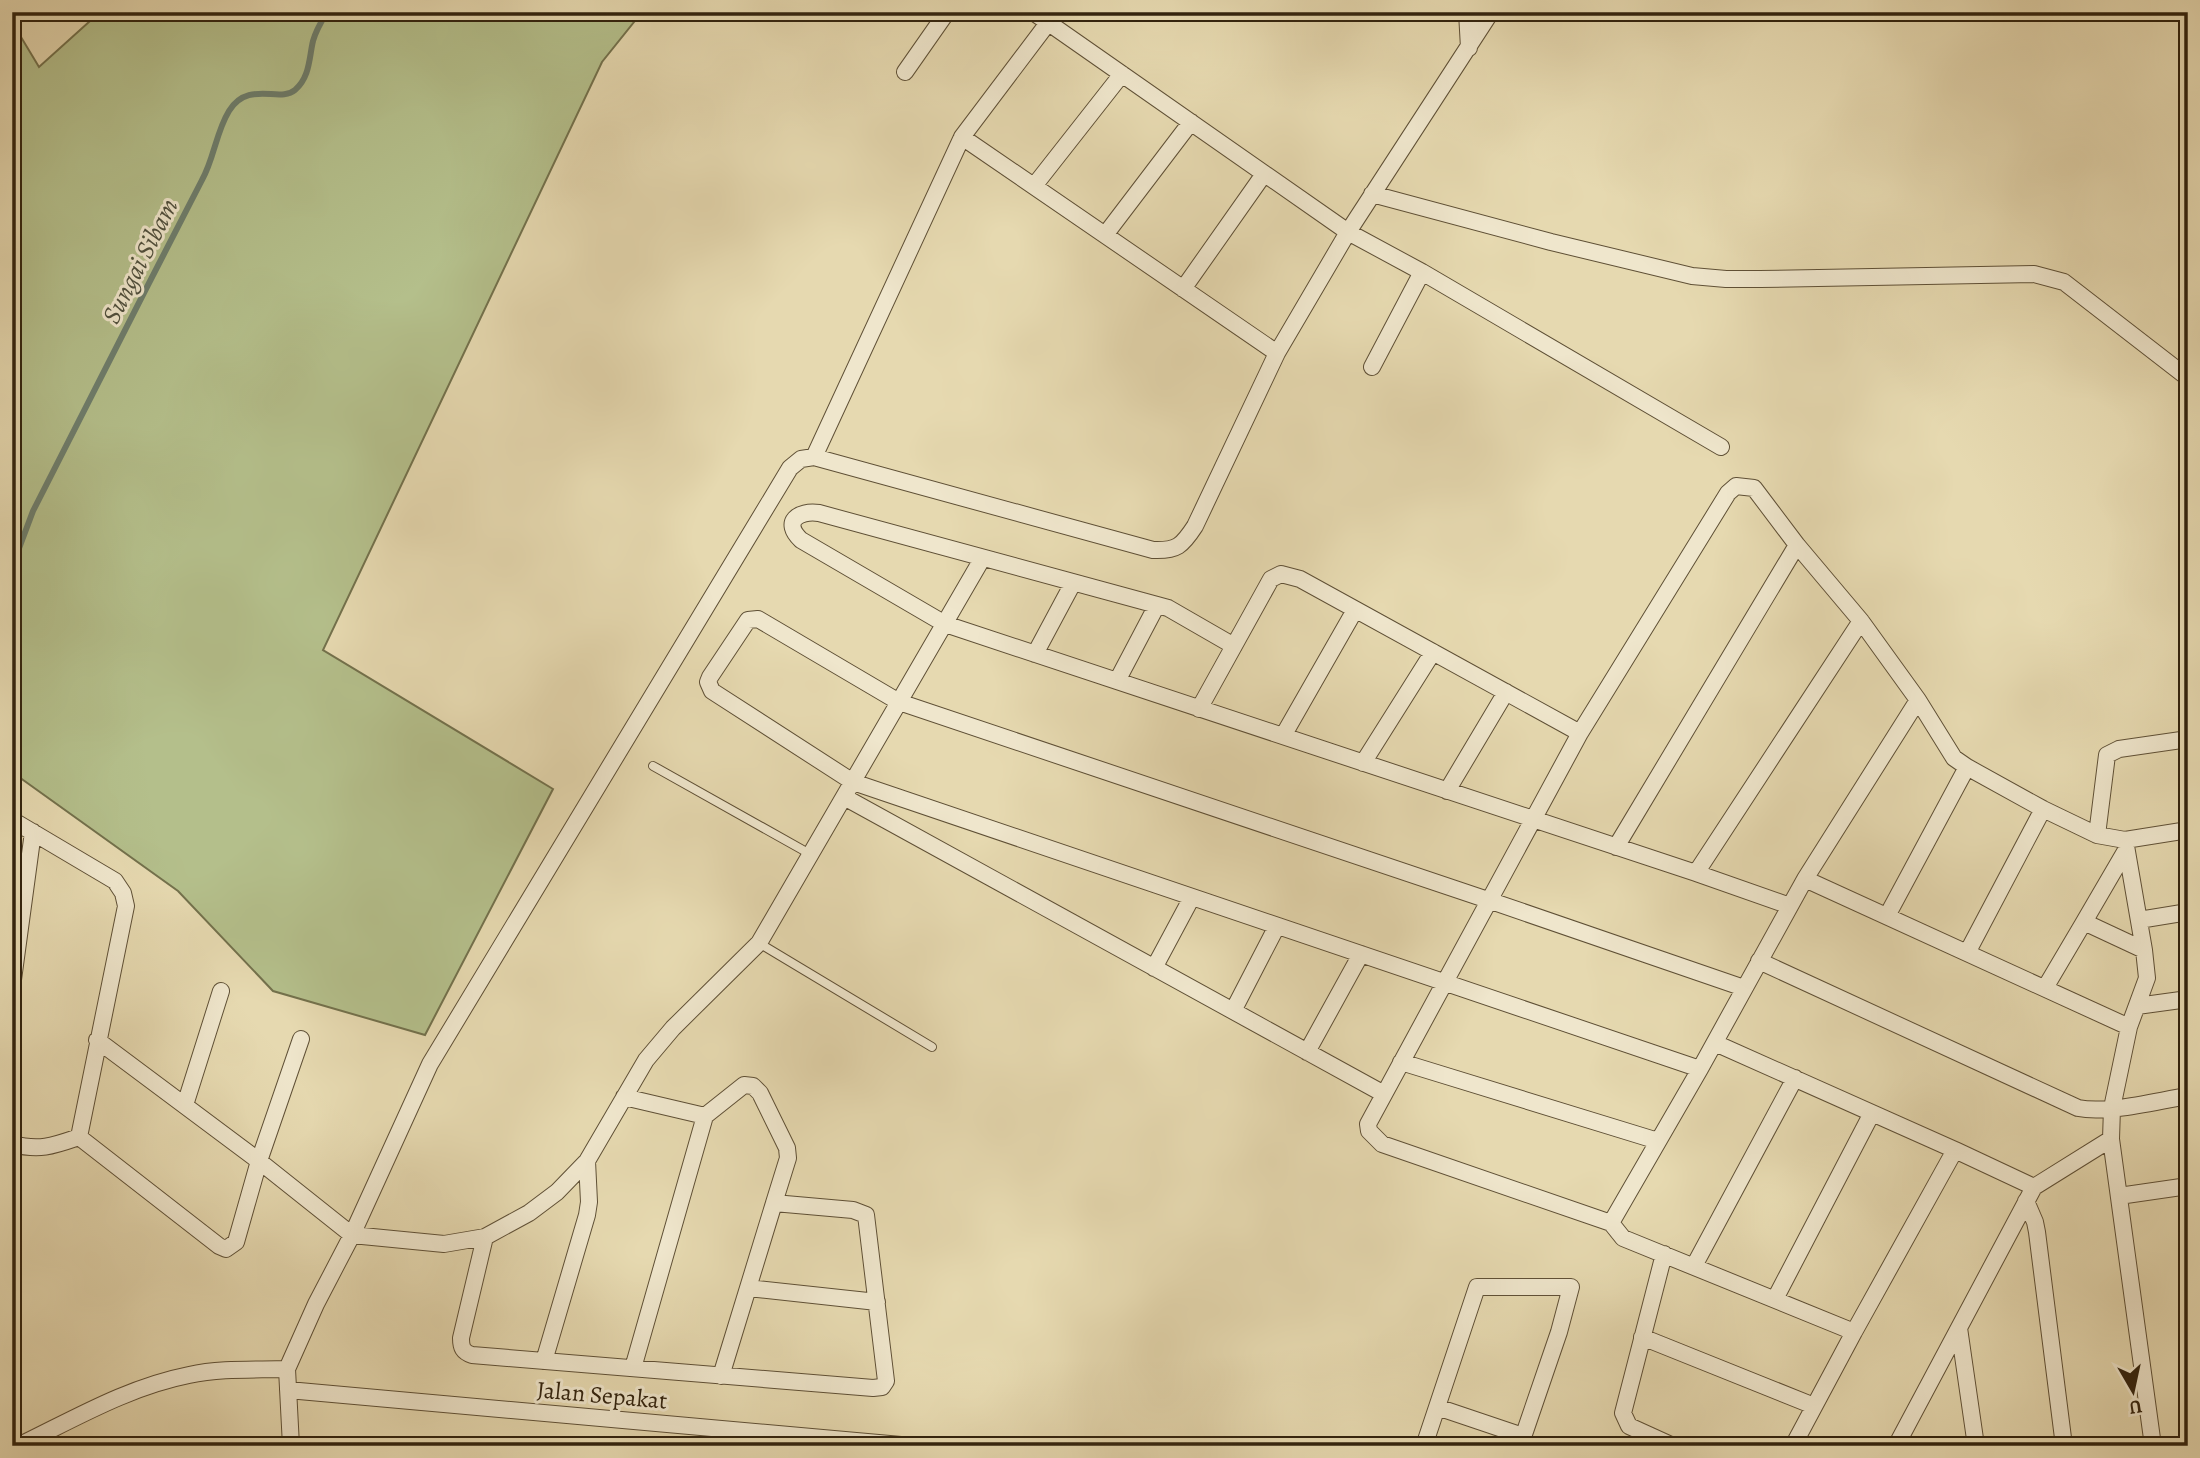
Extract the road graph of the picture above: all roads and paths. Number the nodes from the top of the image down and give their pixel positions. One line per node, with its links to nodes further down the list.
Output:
1 (947, 12): 7 (street)
2 (1033, 12): 5 (street)
3 (1467, 12): 6 (street)
4 (1491, 12): 6 (street)
5 (1048, 23): 8 (street); 10 (street)
6 (1469, 48): 13 (street)
7 (905, 72)
8 (1122, 74): 9 (street); 12 (street)
9 (1191, 122): 11 (street); 15 (street)
10 (962, 137): 12 (street); 22 (street)
11 (1264, 174): 14 (street); 17 (street)
12 (1034, 186): 15 (street)
13 (1372, 194): 14 (street); 20 (street)
14 (1348, 232): 16 (street); 18 (street)
15 (1105, 235): 17 (street)
16 (1422, 272): 19 (street); 21 (street)
17 (1183, 289): 18 (street)
18 (1277, 353): 22 (street)
19 (1372, 367)
20 (2188, 377)
21 (1721, 447)
22 (814, 457): 108 (street)
23 (1797, 545): 28 (street); 38 (street); 54 (street)
24 (982, 559): 25 (street); 29 (street); 29 (street)
25 (1073, 583): 26 (street); 32 (street)
26 (1157, 605): 30 (street); 33 (street)
27 (1355, 610): 30 (street); 31 (street); 39 (street)
28 (1861, 621): 35 (street); 56 (street)
29 (944, 624): 32 (street); 36 (street)
30 (1234, 646): 37 (street)
31 (1433, 652): 34 (street); 41 (street)
32 (1035, 654): 33 (street)
33 (1117, 681): 37 (street)
34 (1506, 692): 38 (street); 45 (street)
35 (1918, 700): 43 (street); 57 (street)
36 (899, 702): 44 (street); 44 (street); 59 (street)
37 (1199, 709): 39 (street)
38 (1580, 733): 48 (street)
39 (1283, 736): 41 (street)
40 (2188, 739): 52 (street)
41 (1363, 763): 45 (street)
42 (653, 765): 55 (lane)
43 (1967, 767): 47 (street); 62 (street)
44 (853, 782): 46 (street); 58 (street)
45 (1447, 791): 48 (street)
46 (844, 797): 55 (street); 71 (street)
47 (2043, 809): 52 (street); 68 (street)
48 (1533, 819): 54 (street); 59 (street)
49 (12, 820): 51 (street)
50 (2188, 830): 53 (street)
51 (33, 832): 73 (street); 82 (street)
52 (2097, 835): 53 (street)
53 (2125, 845): 63 (street); 64 (street)
54 (1616, 847): 56 (street)
55 (810, 854): 66 (street)
56 (1696, 873): 60 (street)
57 (1805, 878): 60 (street); 62 (street)
58 (1192, 897): 65 (street); 71 (street)
59 (1488, 900): 72 (street); 74 (street)
60 (1790, 906): 70 (street)
61 (2188, 912): 63 (street)
62 (1888, 916): 68 (street)
63 (2138, 920): 67 (street)
64 (2084, 922): 67 (street); 75 (street)
65 (1277, 926): 69 (street); 79 (street)
66 (759, 943): 84 (lane); 91 (street)
67 (2144, 950): 78 (street)
68 (1967, 953): 75 (street)
69 (1361, 954): 72 (street); 85 (street)
70 (1759, 961): 74 (street); 93 (street)
71 (1154, 968): 79 (street)
72 (1444, 982): 86 (street); 87 (street)
73 (12, 987)
74 (1744, 988): 83 (street)
75 (2045, 988): 80 (street)
76 (221, 991): 92 (street)
77 (2188, 999): 78 (street)
78 (2137, 1006): 80 (street)
79 (1233, 1011): 85 (street)
80 (2129, 1027): 93 (street)
81 (301, 1039): 101 (street)
82 (97, 1040): 92 (street); 96 (street)
83 (1715, 1043): 87 (street); 88 (street)
84 (932, 1047)
85 (1307, 1052): 89 (street)
86 (1401, 1062): 89 (street); 98 (street)
87 (1700, 1069): 98 (street)
88 (1795, 1078): 94 (street); 111 (street)
89 (1384, 1094): 107 (street)
90 (2188, 1096): 93 (street)
91 (624, 1097): 95 (street); 102 (street)
92 (185, 1105): 101 (street)
93 (2112, 1108): 97 (street)
94 (1872, 1113): 100 (street); 113 (street)
95 (705, 1116): 106 (street); 119 (street)
96 (79, 1137): 99 (street); 101 (street)
97 (2111, 1139): 104 (street); 105 (street)
98 (1658, 1141): 107 (street)
99 (12, 1144)
100 (1955, 1150): 104 (street); 116 (street)
101 (259, 1161): 108 (street)
102 (587, 1161): 109 (street); 118 (street)
103 (2188, 1186): 105 (street)
104 (2030, 1194): 115 (street); 135 (street)
105 (2119, 1196): 136 (street)
106 (774, 1203): 112 (street); 114 (street)
107 (1611, 1223): 110 (street)
108 (352, 1235): 109 (street); 120 (street)
109 (485, 1237): 118 (street)
110 (1664, 1254): 111 (street); 117 (street)
111 (1694, 1266): 113 (street)
112 (748, 1288): 114 (street); 121 (street)
113 (1775, 1299): 116 (street)
114 (877, 1302): 121 (street)
115 (1958, 1328): 133 (street); 134 (street)
116 (1854, 1332): 123 (street)
117 (1642, 1337): 123 (street); 131 (street)
118 (544, 1361): 119 (street)
119 (633, 1368): 121 (street)
120 (287, 1369): 122 (street); 126 (street)
121 (721, 1376)
122 (288, 1390): 128 (street); 129 (street, Jalan Sepakat)
123 (1814, 1406): 132 (street)
124 (1437, 1408): 125 (street); 125 (street); 130 (street)
125 (1522, 1441)
126 (35, 1442): 127 (street)
127 (18, 1446)
128 (291, 1446)
129 (912, 1446)
130 (1424, 1446)
131 (1673, 1446)
132 (1793, 1446)
133 (1896, 1446)
134 (1976, 1446)
135 (2064, 1446)
136 (2153, 1446)

